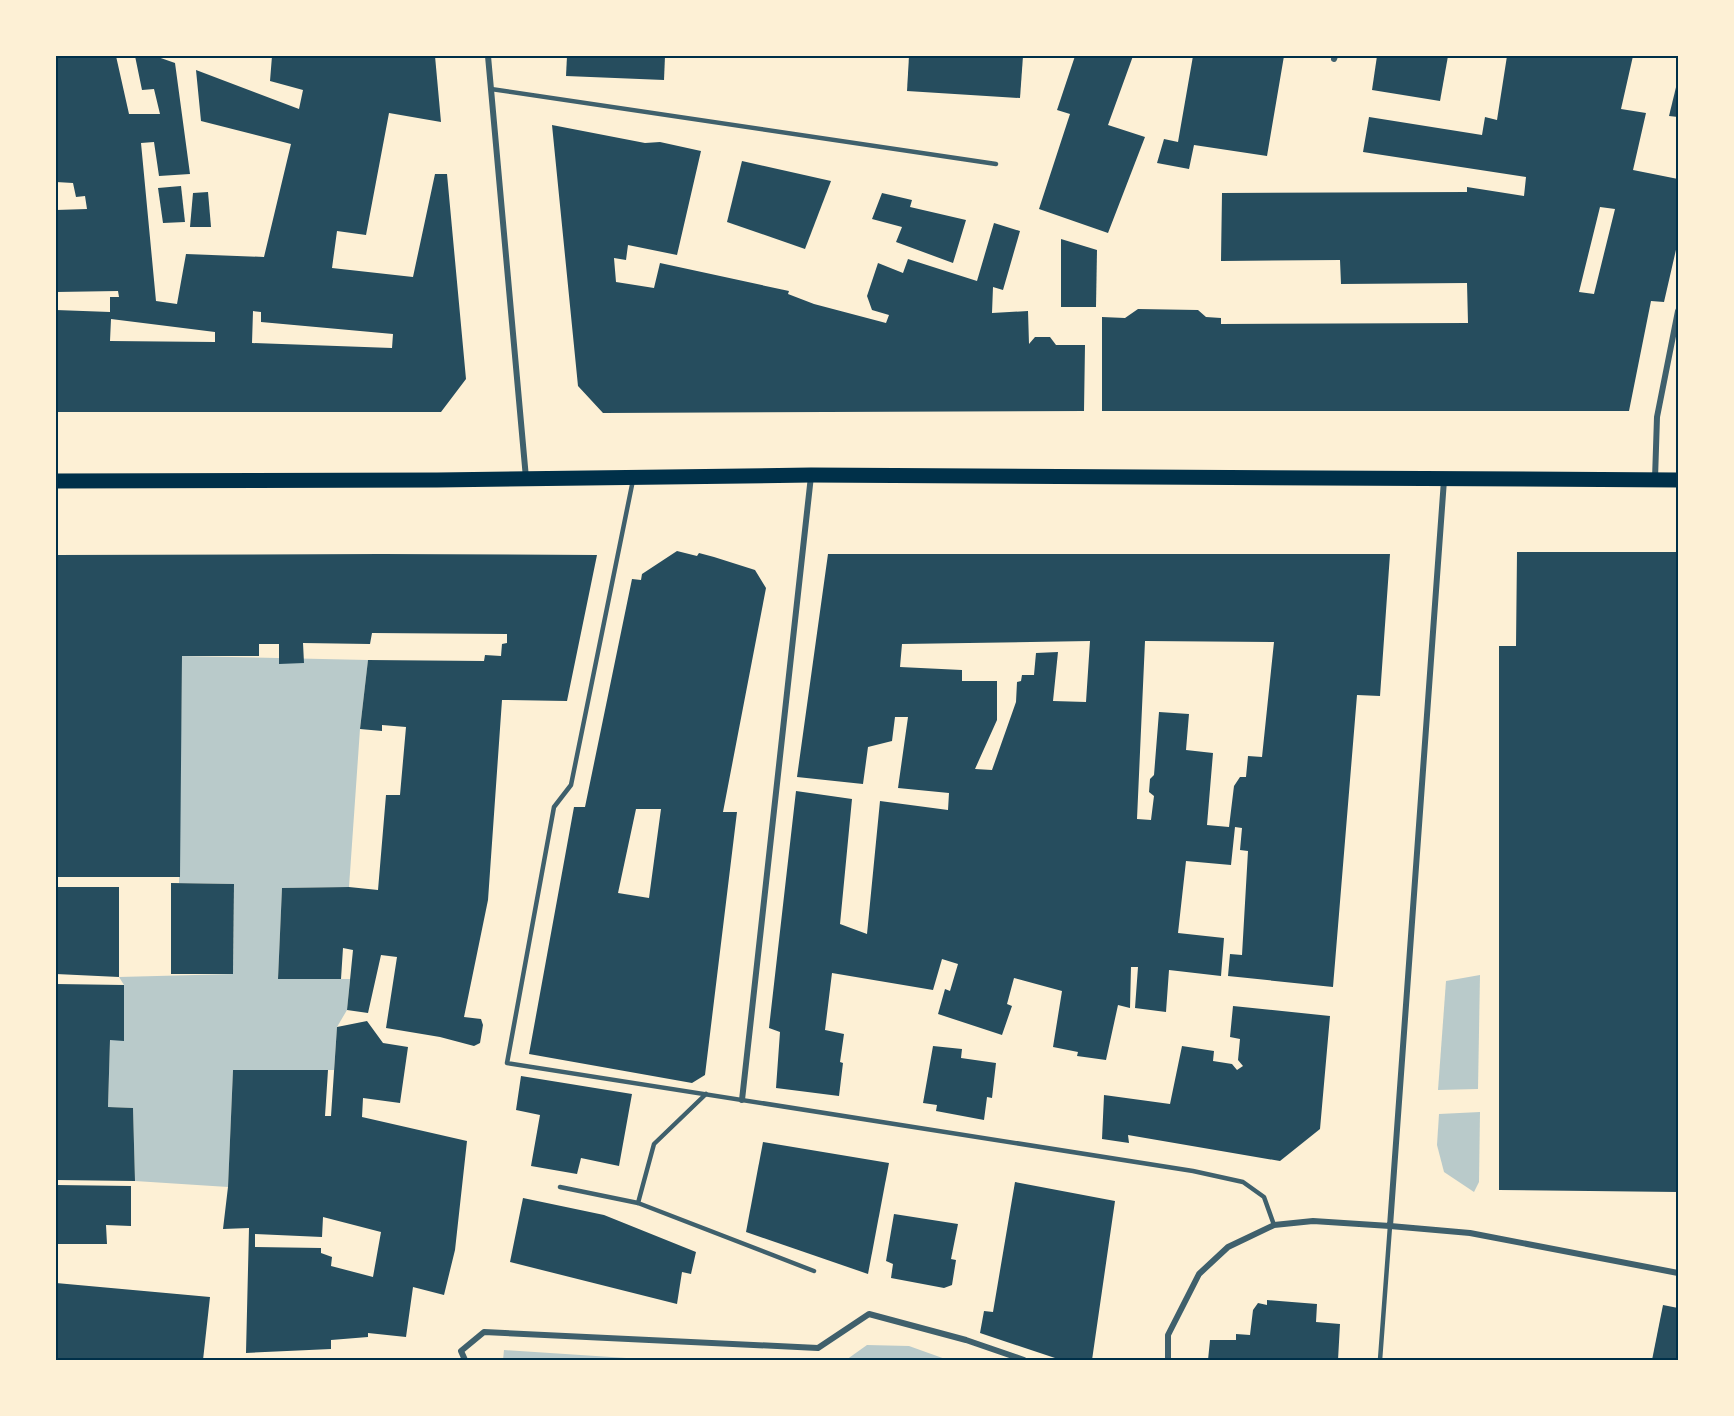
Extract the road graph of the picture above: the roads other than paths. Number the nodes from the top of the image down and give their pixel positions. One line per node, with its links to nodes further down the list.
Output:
1 (488, 56): 2 (street)
2 (491, 89): 3 (lane); 7 (street)
3 (996, 164)
4 (1678, 311): 9 (street)
5 (811, 475): 6 (main road); 8 (main road); 13 (street)
6 (633, 477): 7 (main road); 12 (lane)
7 (526, 478): 11 (main road)
8 (1444, 480): 9 (main road); 17 (street)
9 (1655, 480): 10 (main road)
10 (1678, 480)
11 (56, 481)
12 (706, 1094): 13 (lane); 15 (lane)
13 (742, 1100): 16 (lane)
14 (560, 1187): 15 (lane)
15 (638, 1203): 18 (lane)
16 (1274, 1225): 17 (street); 22 (street)
17 (1390, 1226): 19 (street); 23 (lane)
18 (814, 1271)
19 (1678, 1273)
20 (465, 1360): 21 (street)
21 (1024, 1360)
22 (1168, 1360)
23 (1380, 1360)

